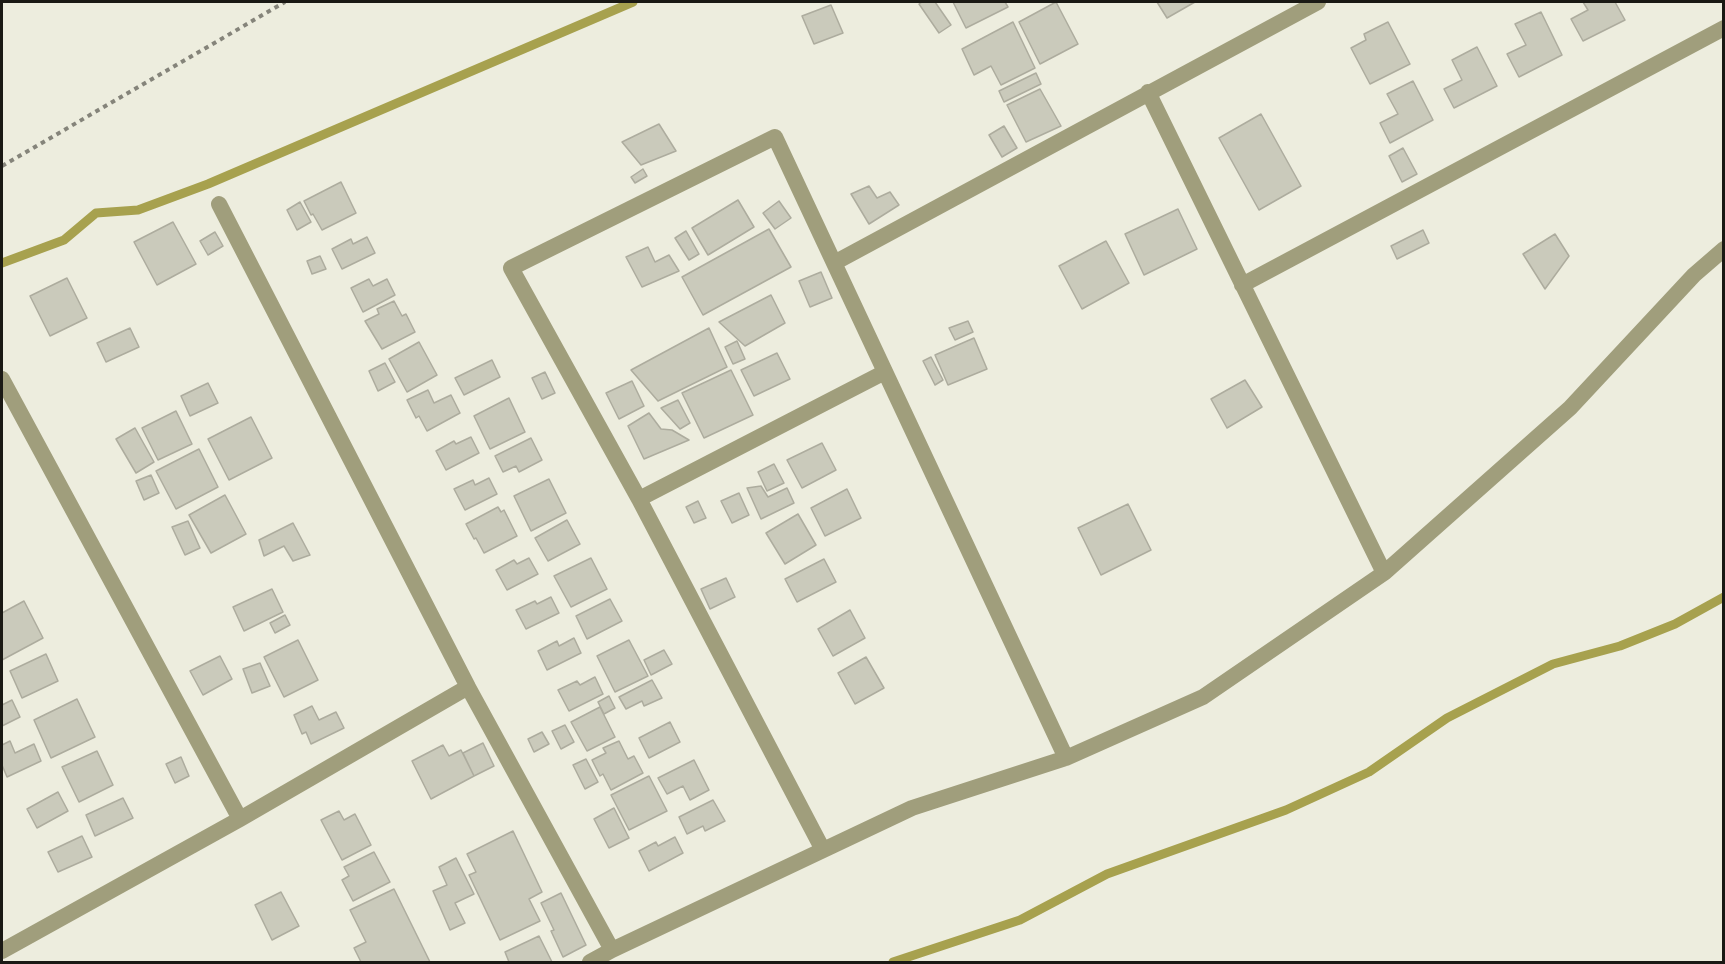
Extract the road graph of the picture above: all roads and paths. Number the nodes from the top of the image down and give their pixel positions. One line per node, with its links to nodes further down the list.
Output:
1 (285, 2): 5 (path)
2 (1318, 2): 4 (street)
3 (1724, 28): 9 (street)
4 (1148, 92): 8 (street); 9 (street)
5 (2, 166)
6 (219, 204): 14 (street)
7 (1724, 249): 13 (street)
8 (834, 263): 10 (street); 12 (street)
9 (1242, 285): 13 (street)
10 (885, 372): 12 (street); 15 (street)
11 (2, 379): 16 (street)
12 (639, 499): 17 (street)
13 (1384, 573): 15 (street)
14 (468, 687): 16 (street); 18 (street)
15 (1065, 758): 17 (street)
16 (240, 819): 19 (street)
17 (823, 850): 18 (street)
18 (612, 950): 20 (street)
19 (2, 951)
20 (590, 963)

